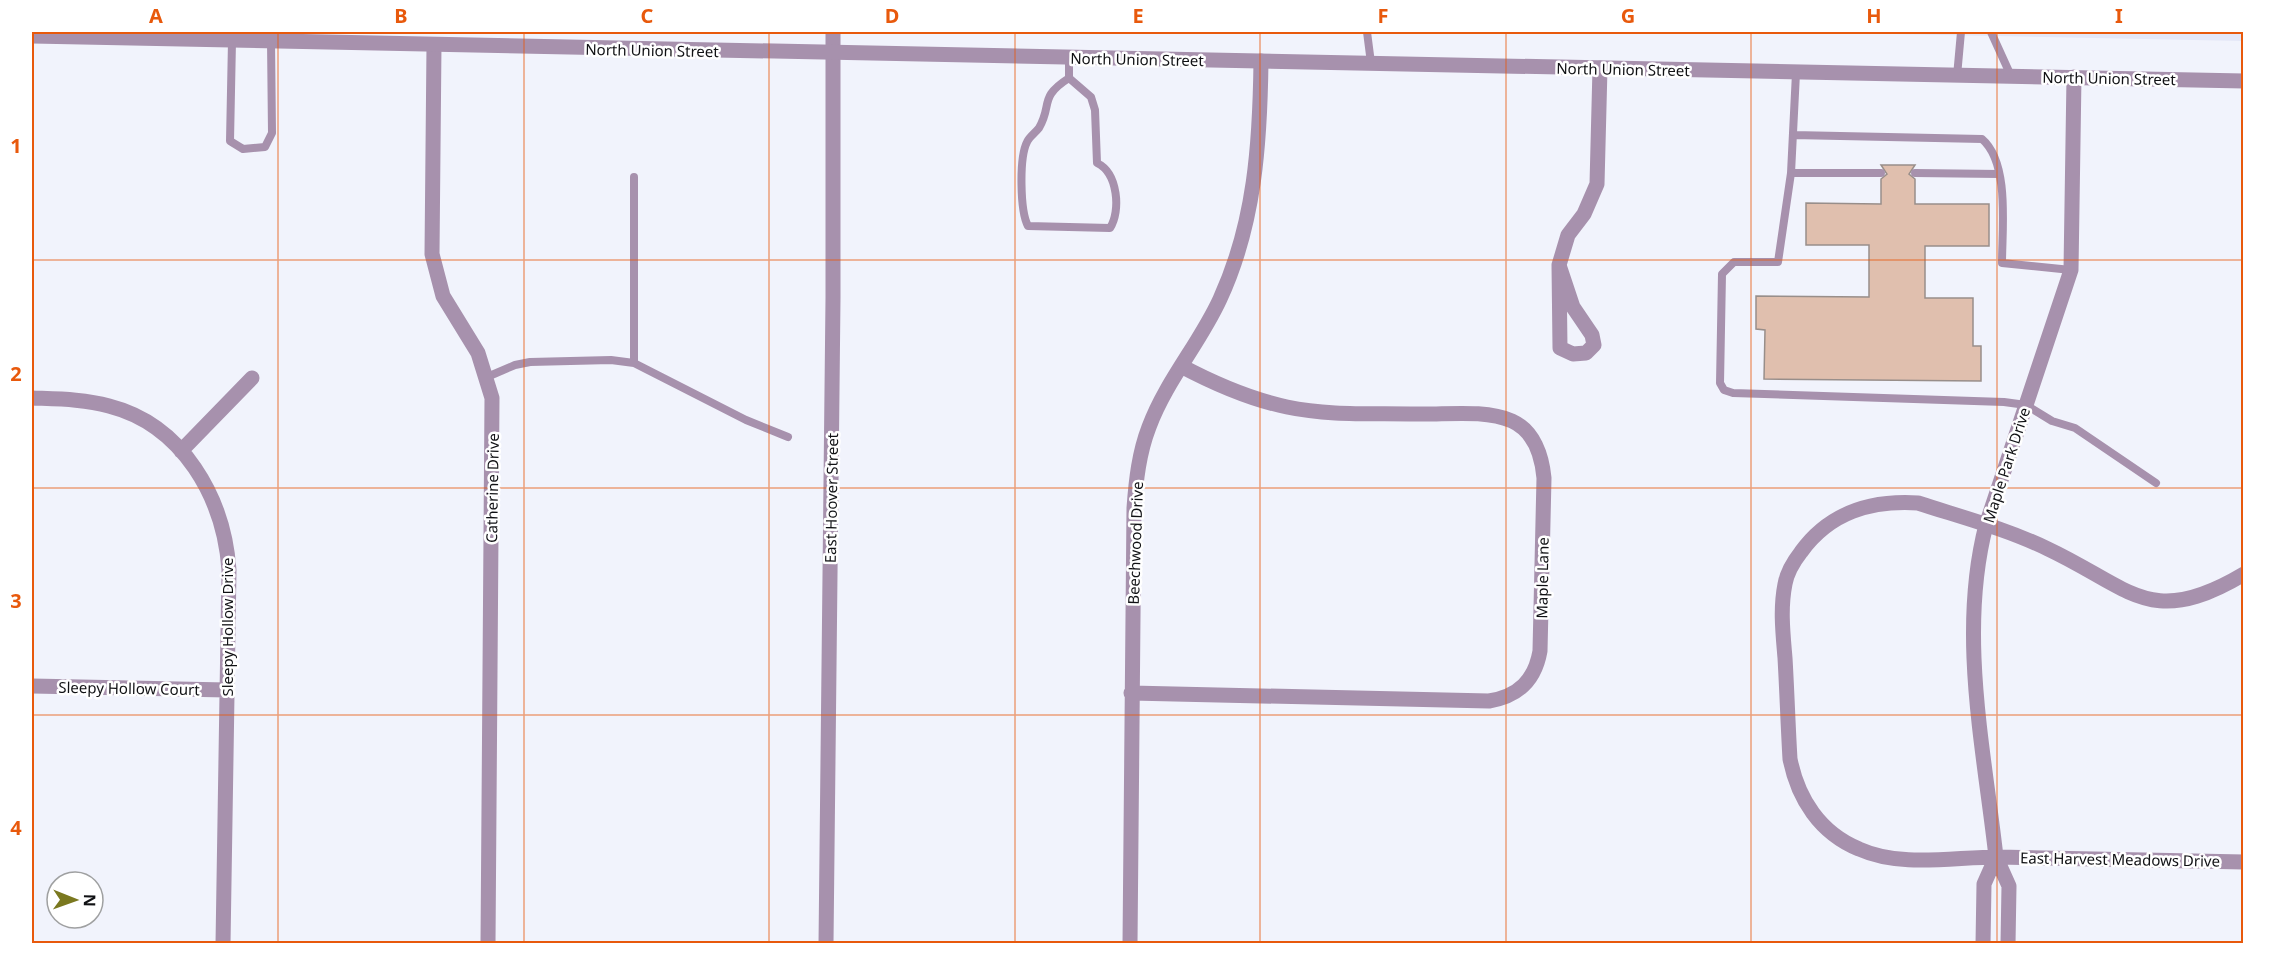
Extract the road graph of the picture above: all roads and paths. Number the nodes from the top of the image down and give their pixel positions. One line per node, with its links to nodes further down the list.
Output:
1 (833, 32): 9 (street, East Hoover Street)
2 (1367, 32): 12 (lane)
3 (1961, 32): 15 (lane)
4 (1991, 32): 16 (lane)
5 (32, 36): 6 (street, North Union Street)
6 (232, 40): 7 (street, North Union Street); 7 (lane)
7 (271, 41): 8 (street, North Union Street)
8 (434, 45): 9 (street, North Union Street); 30 (street, Catherine Drive)
9 (833, 53): 10 (street, North Union Street); 46 (street, East Hoover Street)
10 (1069, 58): 11 (street, North Union Street); 18 (lane)
11 (1261, 61): 12 (street, North Union Street); 29 (street, Beechwood Drive)
12 (1371, 63): 13 (street, North Union Street)
13 (1600, 68): 14 (street, North Union Street); 26 (street)
14 (1796, 73): 15 (street, North Union Street); 20 (lane)
15 (1957, 76): 16 (street, North Union Street)
16 (2011, 76): 17 (street, North Union Street)
17 (2074, 77): 19 (street, North Union Street); 27 (street, Maple Park Drive)
18 (1069, 78): 18 (lane)
19 (2244, 81)
20 (1793, 135): 21 (lane); 24 (lane)
21 (1791, 172): 22 (lane); 33 (lane)
22 (1881, 173)
23 (1915, 173): 24 (lane)
24 (1999, 174): 27 (lane)
25 (634, 177): 28 (lane)
26 (1559, 265): 26 (street)
27 (2072, 270): 33 (street, Maple Park Drive)
28 (634, 363): 30 (lane); 34 (lane)
29 (1181, 366): 41 (street, Beechwood Drive); 41 (street, Maple Lane)
30 (487, 377): 45 (street, Catherine Drive)
31 (252, 378): 35 (street)
32 (32, 398): 35 (street, Sleepy Hollow Drive)
33 (2026, 405): 36 (lane); 37 (street, Maple Park Drive)
34 (788, 436)
35 (181, 451): 40 (street, Sleepy Hollow Drive)
36 (2156, 483)
37 (1986, 525): 38 (street, East Harvest Meadows Drive); 42 (street, Maple Park Drive); 42 (street, East Harvest Meadows Drive)
38 (2244, 574)
39 (32, 686): 40 (street, Sleepy Hollow Court)
40 (227, 690): 44 (street, Sleepy Hollow Drive)
41 (1131, 693): 47 (street, Beechwood Drive)
42 (1996, 857): 43 (street, East Harvest Meadows Drive); 48 (street); 49 (street, Maple Park Drive)
43 (2244, 862)
44 (223, 944)
45 (488, 944)
46 (826, 944)
47 (1130, 944)
48 (1983, 944)
49 (2008, 944)

